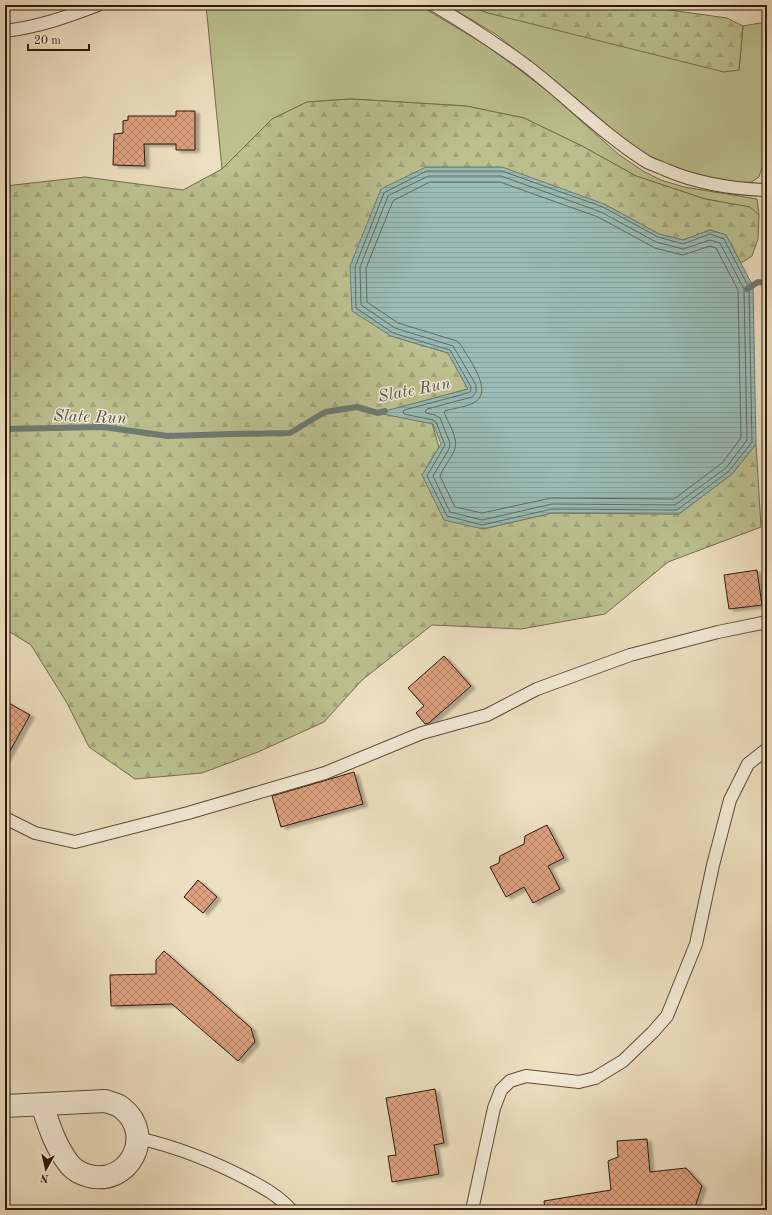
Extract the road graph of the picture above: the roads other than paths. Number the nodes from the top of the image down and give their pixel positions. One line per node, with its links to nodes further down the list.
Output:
1 (98, 5): 3 (lane)
2 (434, 5): 4 (lane)
3 (5, 31)
4 (767, 190)
5 (767, 622): 7 (lane)
6 (767, 749): 12 (lane)
7 (5, 818)
8 (42, 1105): 9 (street); 10 (street); 10 (street)
9 (5, 1106)
10 (138, 1138): 11 (lane)
11 (291, 1210)
12 (472, 1210)

